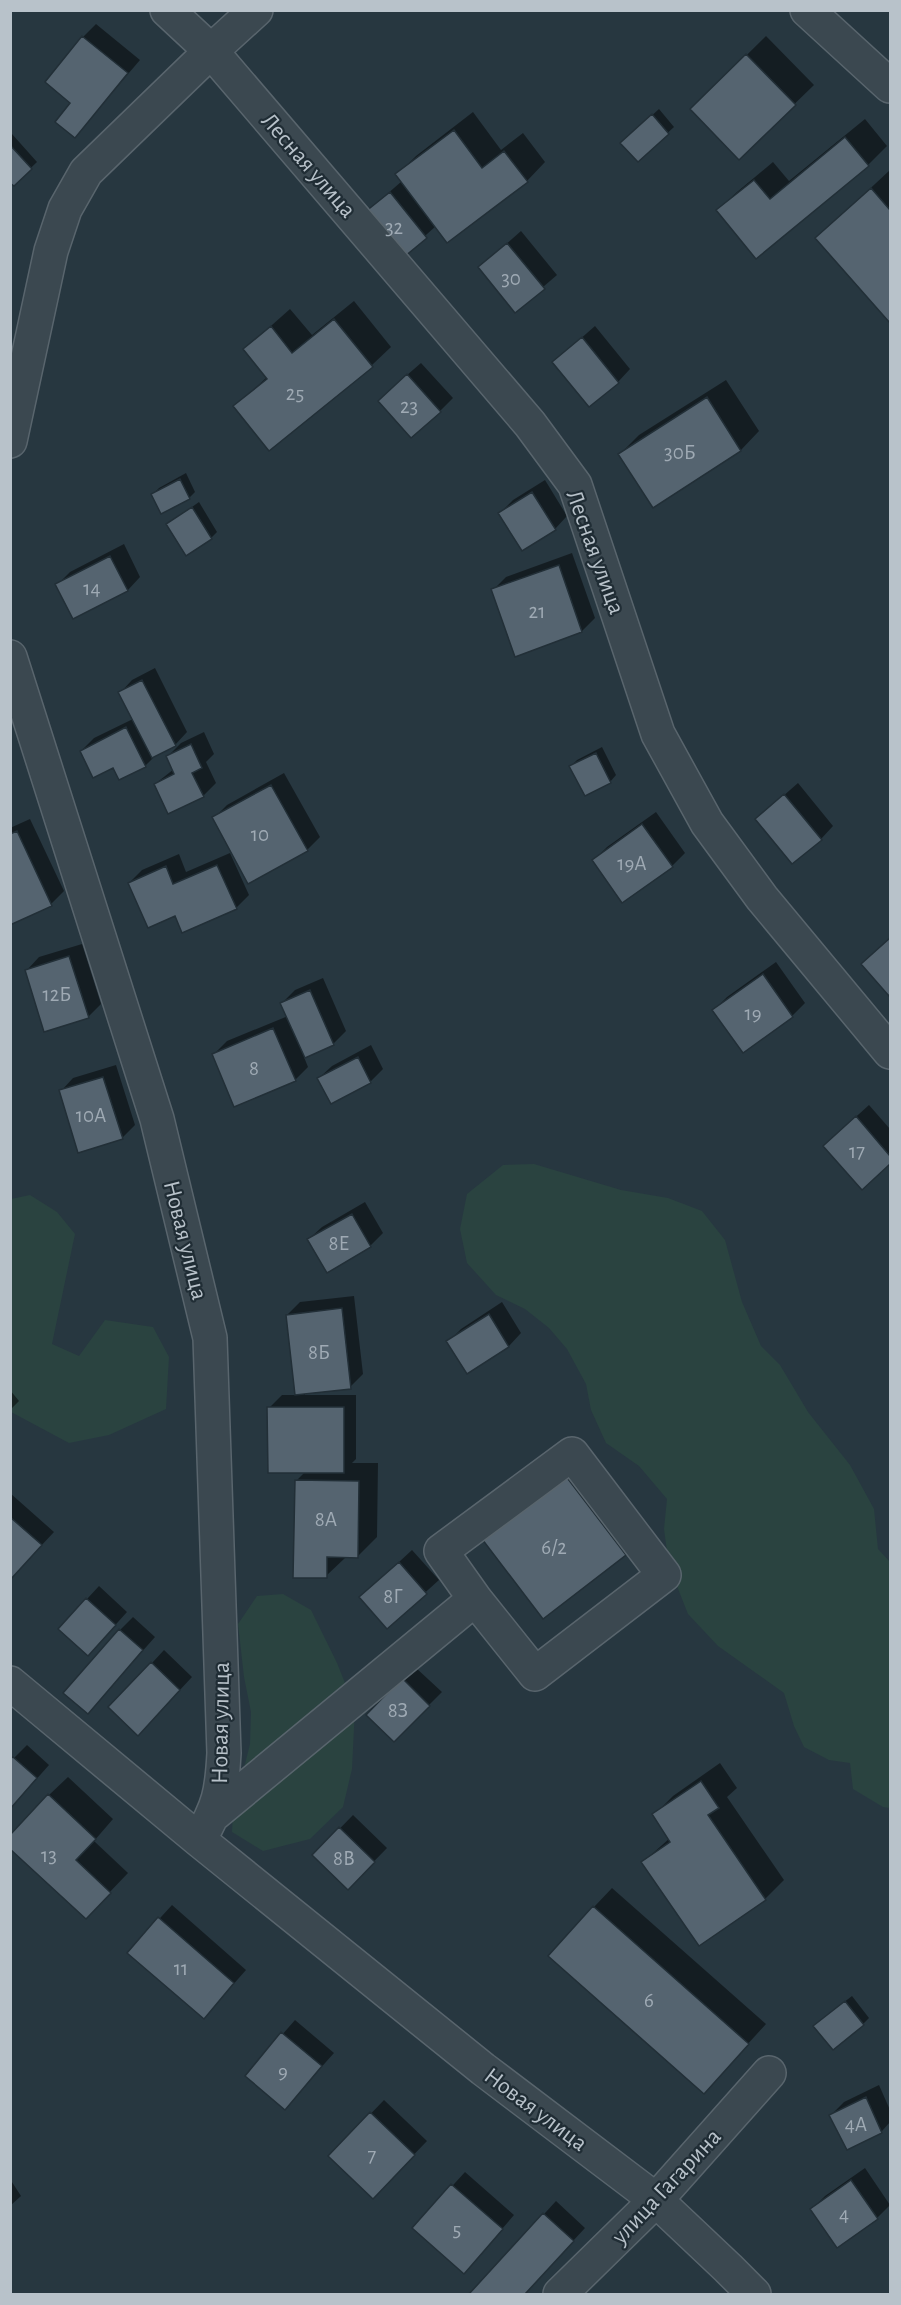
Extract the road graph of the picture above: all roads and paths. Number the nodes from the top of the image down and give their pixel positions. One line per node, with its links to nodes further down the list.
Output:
1 (167, 10): 4 (street, Лесная улица)
2 (256, 10): 4 (street)
3 (807, 10): 5 (street)
4 (211, 51): 6 (street); 8 (street, Лесная улица)
5 (891, 86)
6 (10, 441)
7 (10, 657): 11 (street, Новая улица)
8 (891, 1052)
9 (475, 1599): 9 (street); 11 (street)
10 (10, 1683): 11 (street, Новая улица)
11 (206, 1827): 13 (street, Новая улица)
12 (769, 2073): 13 (street, улица Гагарина)
13 (656, 2200): 14 (street, улица Гагарина); 15 (street, Новая улица)
14 (560, 2295)
15 (754, 2295)

